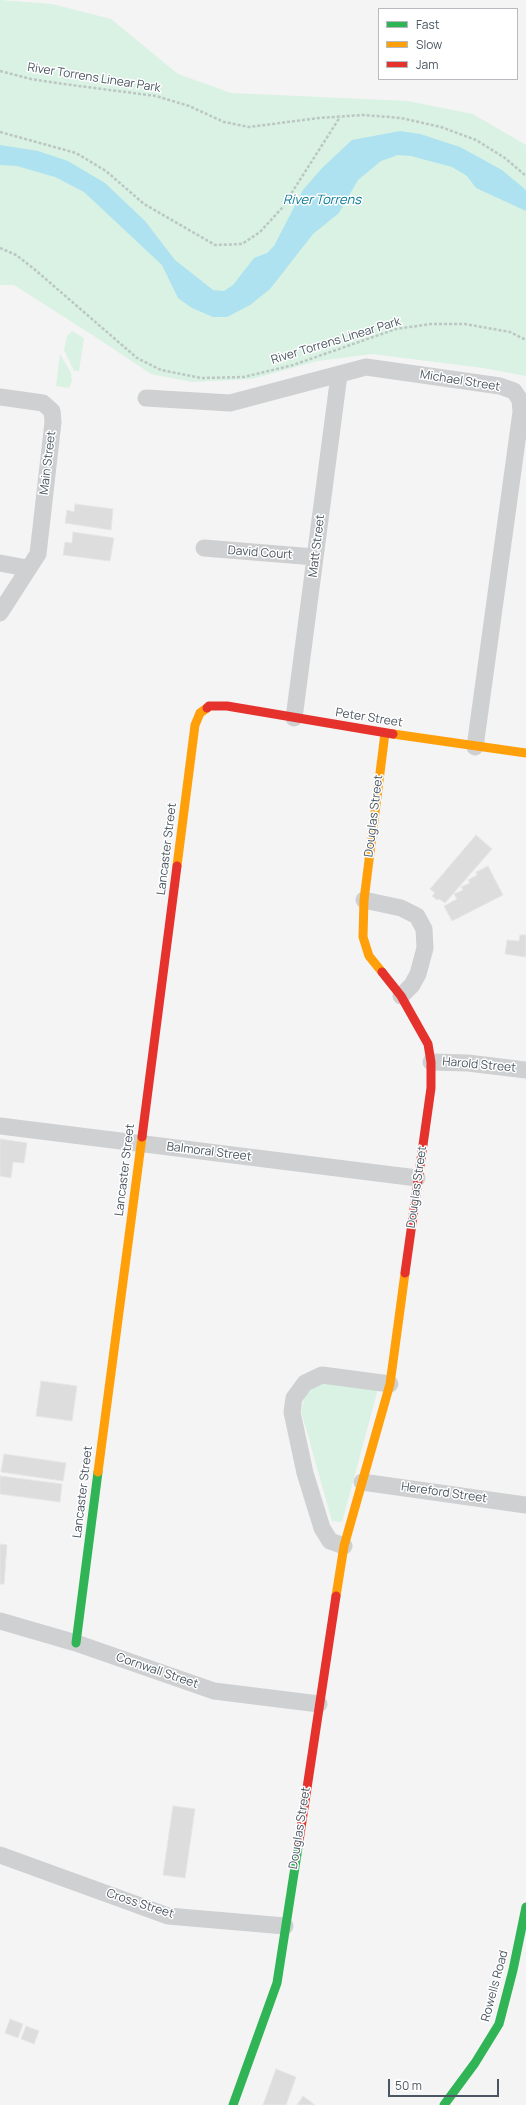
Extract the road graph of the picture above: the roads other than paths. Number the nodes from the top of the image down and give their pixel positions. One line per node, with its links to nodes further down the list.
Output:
1 (339, 375): 3 (street, Michael Street); 5 (street, Matt Street); 12 (street, Michael Street)
2 (0, 398): 7 (street, Main Street)
3 (146, 398)
4 (204, 548): 5 (street, David Court)
5 (315, 557): 10 (street, Matt Street)
6 (0, 563): 7 (street)
7 (28, 568): 8 (street, Main Street)
8 (0, 613)
9 (209, 706): 10 (street, Peter Street); 19 (street, Lancaster Street)
10 (294, 718): 11 (street, Peter Street)
11 (385, 733): 12 (street, Peter Street); 14 (street, Douglas Street)
12 (475, 747): 13 (street, Peter Street)
13 (526, 754)
14 (364, 900): 15 (street, Douglas Street); 15 (street)
15 (400, 996): 16 (street, Douglas Street)
16 (431, 1062): 17 (street, Harold Street); 20 (street, Douglas Street)
17 (526, 1070)
18 (0, 1126): 19 (street, Balmoral Street)
19 (140, 1144): 20 (street, Balmoral Street); 26 (street, Lancaster Street)
20 (417, 1178): 21 (street, Douglas Street)
21 (390, 1384): 22 (street, Douglas Street); 24 (street)
22 (362, 1482): 23 (street, Hereford Street); 24 (street, Douglas Street)
23 (526, 1505)
24 (344, 1546): 27 (street, Douglas Street)
25 (0, 1621): 26 (street, Cornwall Street)
26 (76, 1643): 27 (street, Cornwall Street)
27 (319, 1704): 30 (street, Douglas Street)
28 (0, 1855): 30 (street, Cross Street)
29 (526, 1907): 32 (street, Rowells Road)
30 (285, 1926): 31 (street, Douglas Street)
31 (233, 2105)
32 (444, 2105)

